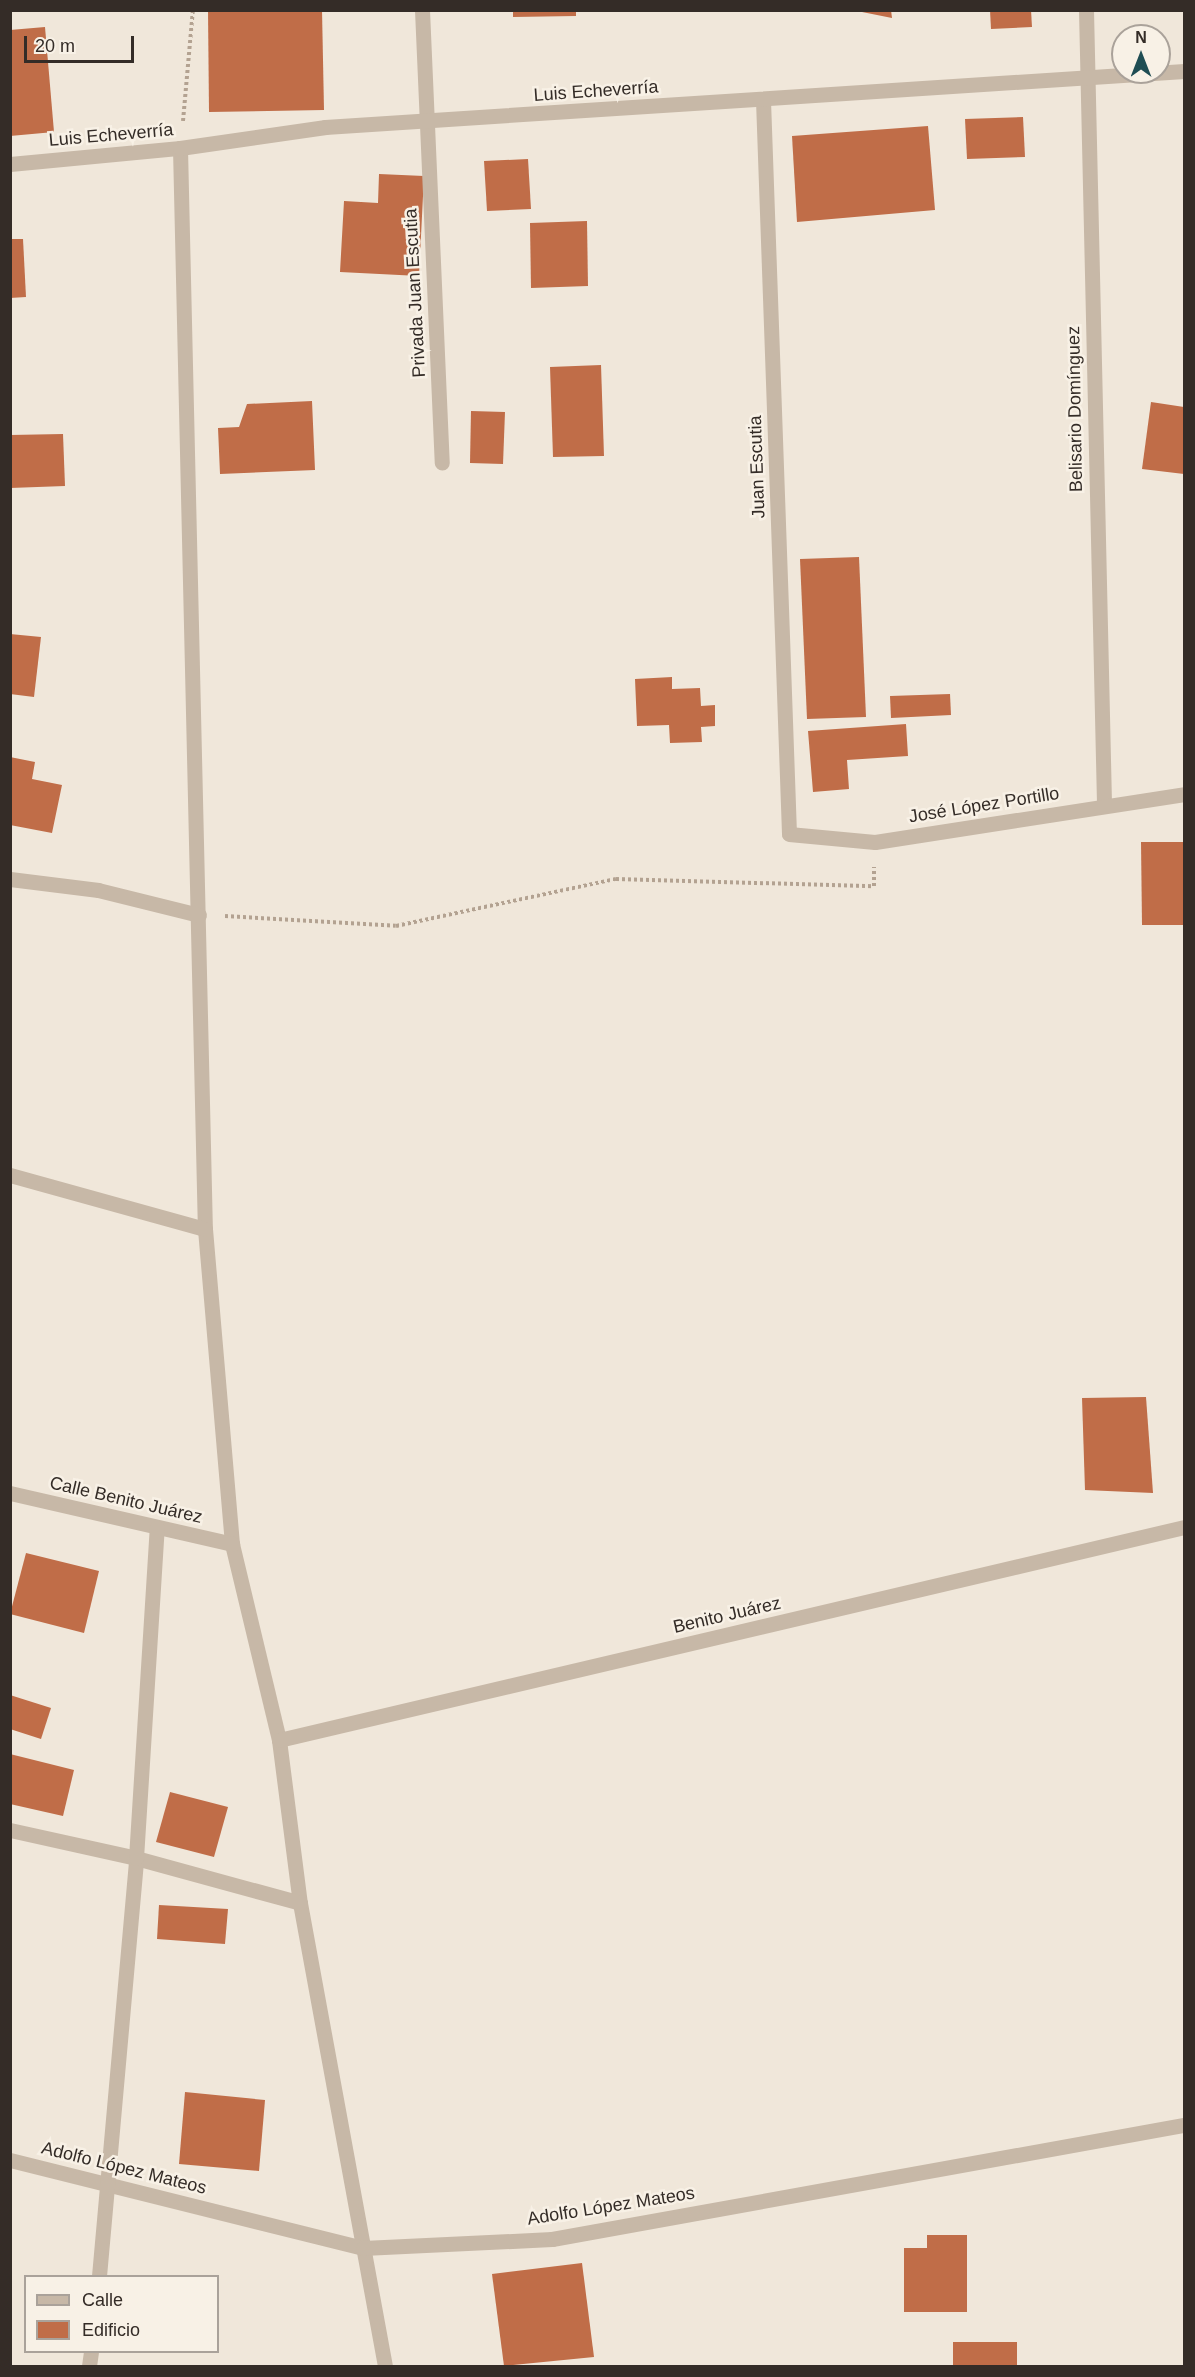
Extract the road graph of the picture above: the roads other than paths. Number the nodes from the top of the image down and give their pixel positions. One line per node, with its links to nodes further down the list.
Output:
1 (422, 10): 6 (street, Privada Juan Escutia)
2 (1086, 10): 4 (street, Belisario Domínguez)
3 (1185, 71): 4 (street, Luis Echeverría)
4 (1087, 79): 5 (street, Luis Echeverría); 11 (street, Belisario Domínguez)
5 (763, 100): 6 (street, Luis Echeverría); 12 (street, Juan Escutia)
6 (427, 121): 7 (street, Luis Echeverría); 9 (street, Privada Juan Escutia)
7 (180, 148): 8 (street, Luis Echeverría); 14 (street)
8 (10, 164)
9 (442, 463)
10 (1185, 794): 11 (street, José López Portillo)
11 (1104, 806): 12 (street, José López Portillo)
12 (789, 834)
13 (10, 879): 14 (street)
14 (199, 915): 16 (street)
15 (10, 1175): 16 (street)
16 (205, 1228): 20 (street)
17 (10, 1493): 19 (street, Calle Benito Juárez)
18 (1185, 1527): 21 (street, Benito Juárez)
19 (157, 1528): 20 (street, Calle Benito Juárez); 23 (street)
20 (232, 1544): 21 (street)
21 (279, 1740): 24 (street)
22 (10, 1830): 23 (street)
23 (136, 1858): 24 (street); 27 (street)
24 (300, 1903): 28 (street)
25 (1185, 2126): 28 (street, Adolfo López Mateos)
26 (10, 2160): 27 (street, Adolfo López Mateos)
27 (109, 2184): 28 (street, Adolfo López Mateos); 29 (street)
28 (363, 2248): 30 (street)
29 (99, 2275)
30 (385, 2367)

